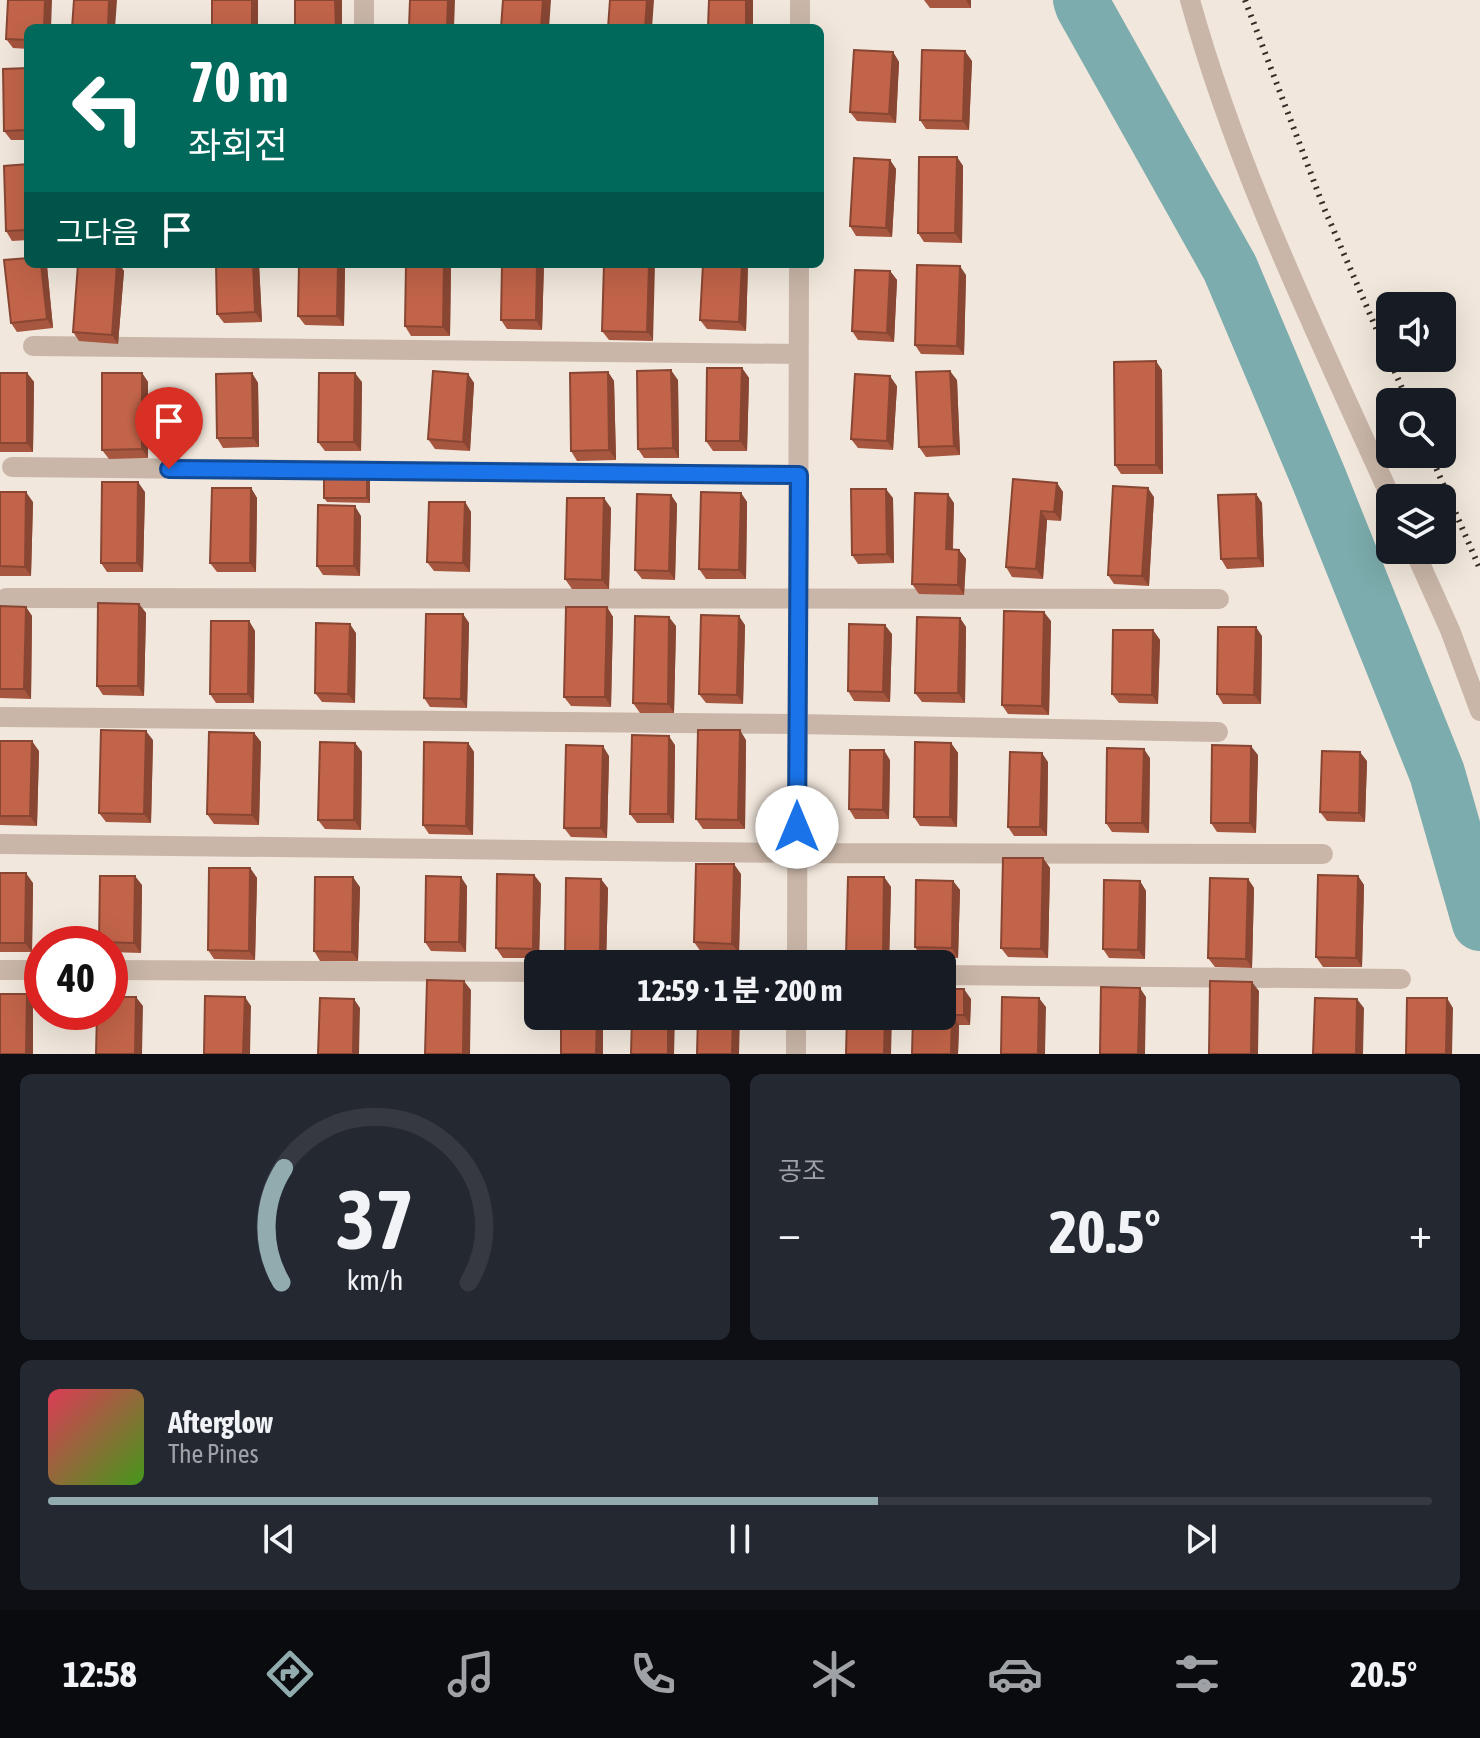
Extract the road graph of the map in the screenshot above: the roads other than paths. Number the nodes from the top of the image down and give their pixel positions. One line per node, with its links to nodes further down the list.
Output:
1 (364, 0): 4 (street)
2 (800, 0): 5 (street)
3 (1190, 0): 11 (street)
4 (364, 24)
5 (800, 24)
6 (799, 268): 8 (street)
7 (33, 346): 8 (street)
8 (799, 354): 10 (street)
9 (12, 467): 10 (street)
10 (799, 475): 15 (street)
11 (1385, 484)
12 (1420, 564): 16 (street)
13 (6, 598): 15 (street)
14 (1219, 599): 15 (street)
15 (798, 600): 18 (street)
16 (1480, 711)
17 (0, 717): 18 (street)
18 (798, 724): 19 (street); 21 (street)
19 (1218, 732)
20 (0, 844): 21 (street)
21 (797, 853): 22 (street); 23 (street)
22 (1323, 854)
23 (797, 950)
24 (0, 970): 25 (street)
25 (24, 970)
26 (128, 970): 27 (street)
27 (524, 972)
28 (956, 975): 29 (street)
29 (1401, 979)
30 (796, 1030): 31 (street)
31 (796, 1054)

